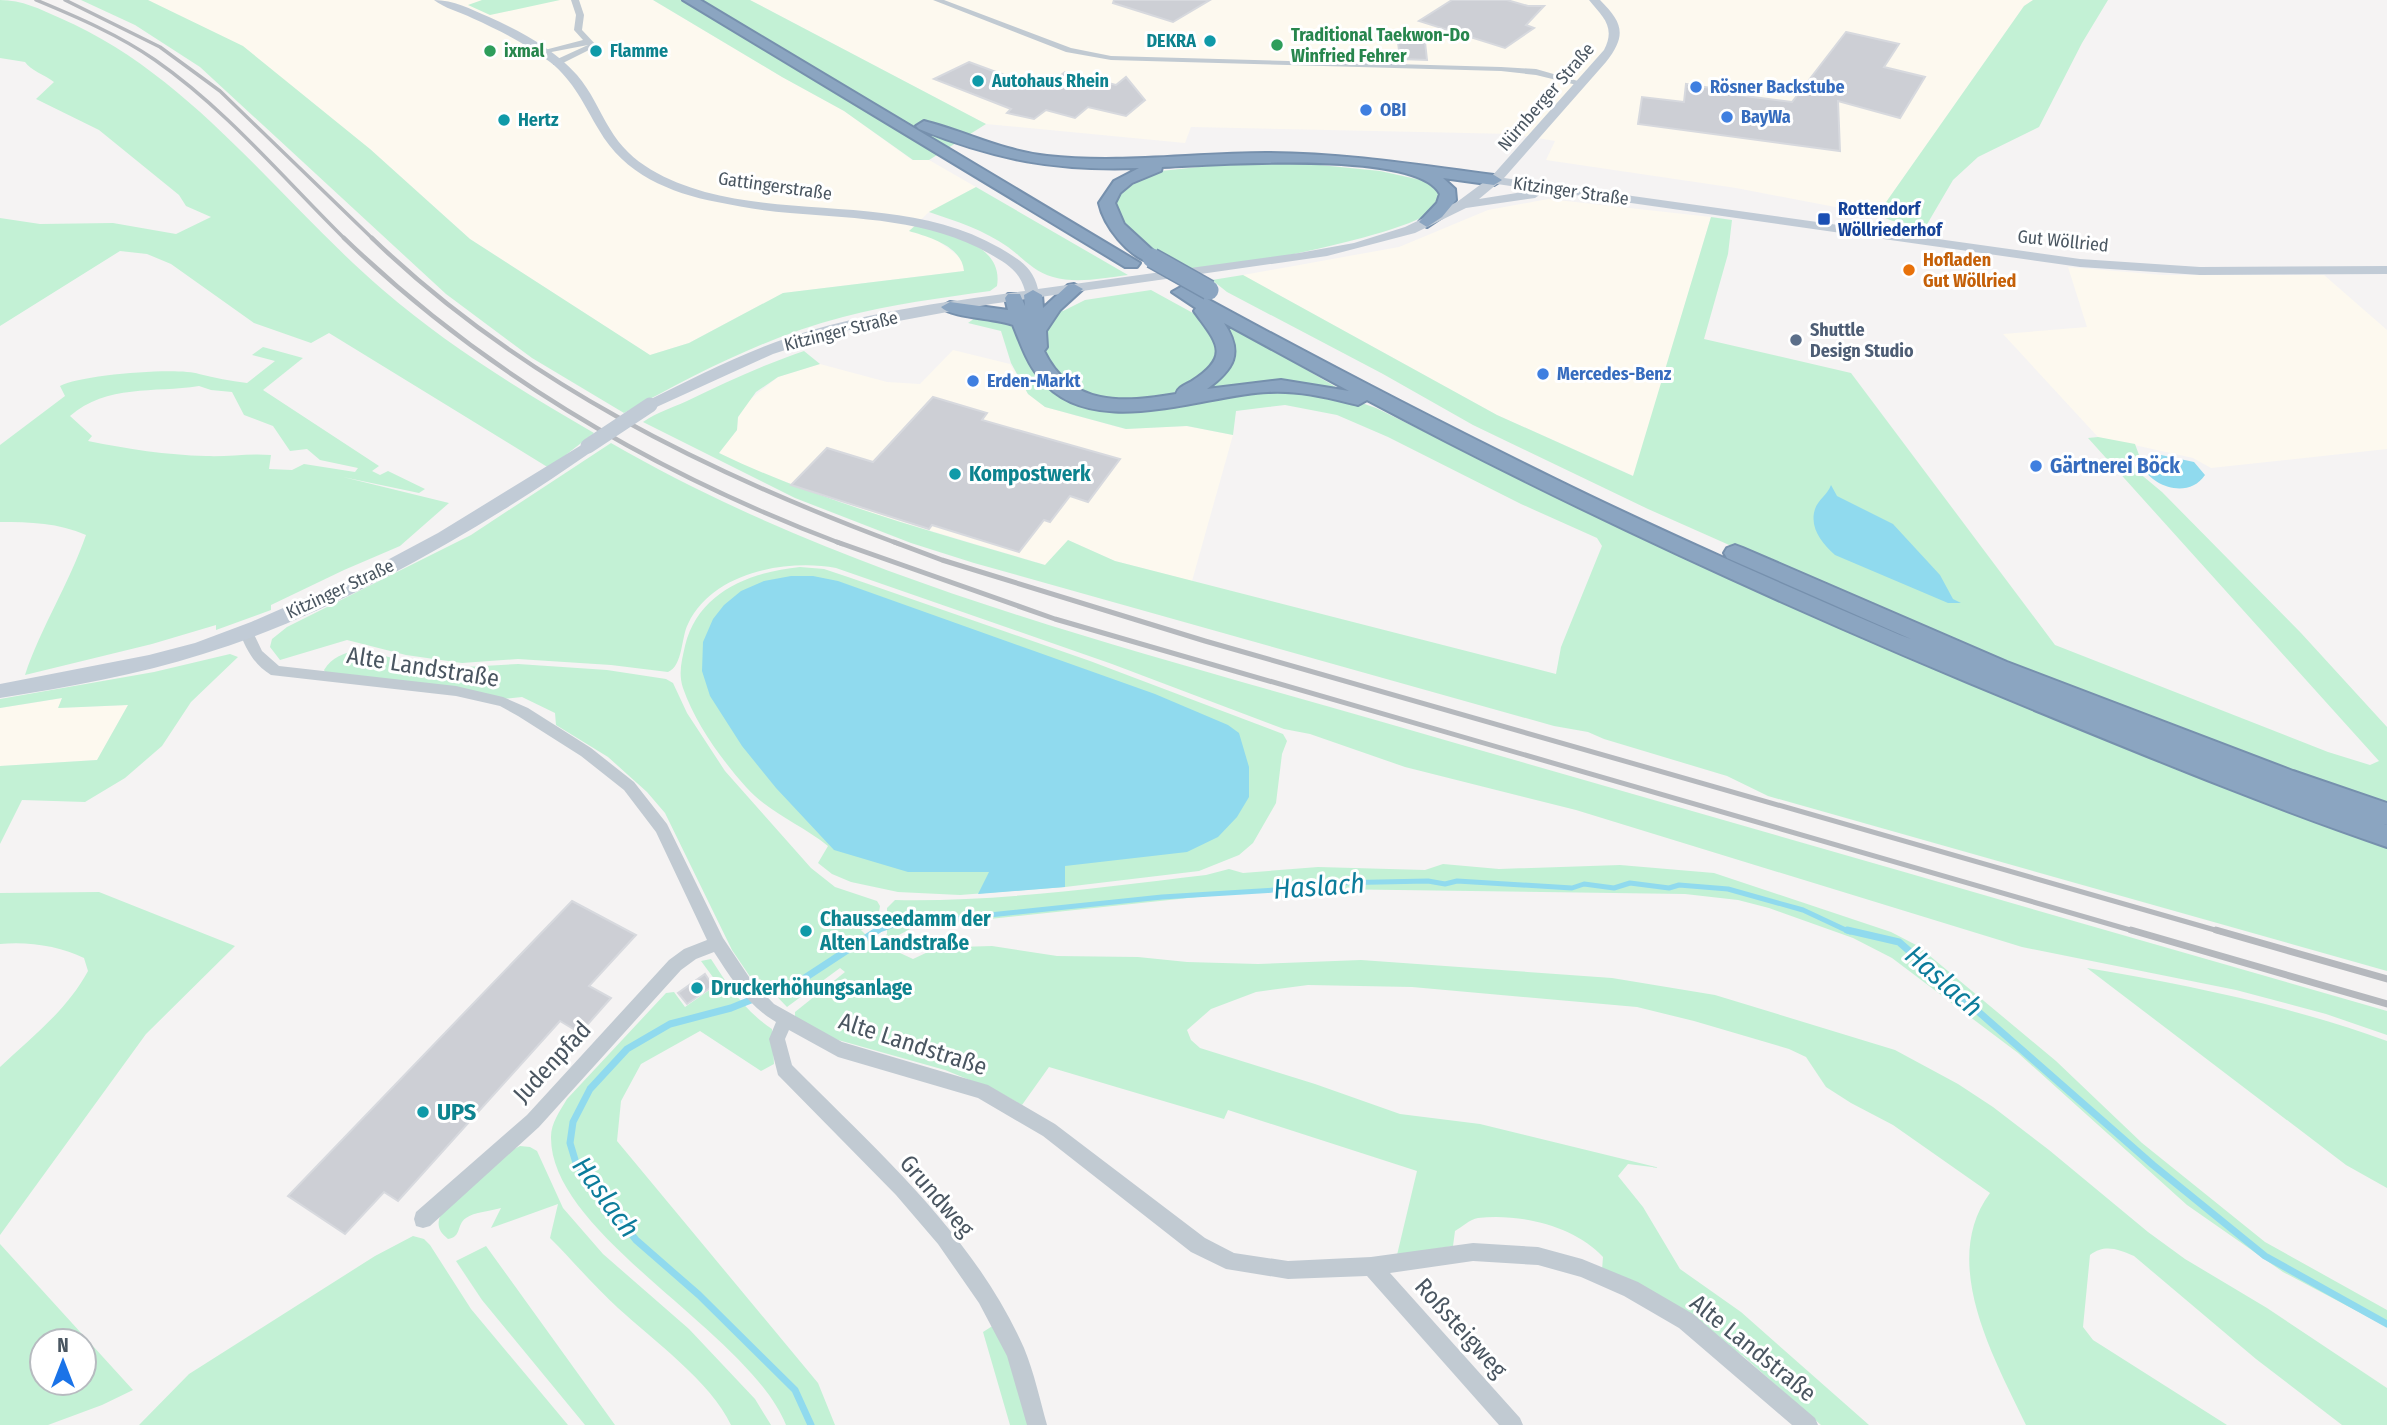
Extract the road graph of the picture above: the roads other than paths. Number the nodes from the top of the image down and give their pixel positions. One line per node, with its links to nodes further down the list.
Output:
1 (439, 0): 8 (street, Gattingerstraße)
2 (575, 0): 7 (street)
3 (690, 0): 26 (highway)
4 (709, 0): 11 (highway)
5 (937, 0): 10 (street)
6 (1594, 0): 10 (street, Nürnberger Straße)
7 (591, 44): 8 (street); 9 (street)
8 (541, 52): 9 (street, Gattingerstraße)
9 (556, 63): 21 (street, Gattingerstraße)
10 (1581, 83): 13 (street, Nürnberger Straße)
11 (924, 126): 12 (highway); 22 (highway)
12 (1182, 162): 14 (highway); 22 (highway)
13 (1526, 164): 15 (street, Nürnberger Straße); 17 (street)
14 (1417, 170): 15 (highway); 20 (highway)
15 (1494, 180): 16 (street, Kitzinger Straße); 18 (street, Kitzinger Straße)
16 (1578, 192): 17 (street, Kitzinger Straße); 18 (street)
17 (1622, 198): 19 (street, Kitzinger Straße)
18 (1460, 206): 20 (street, Kitzinger Straße)
19 (1737, 216): 23 (street, Gut Wöllried)
20 (1427, 222): 25 (street, Kitzinger Straße)
21 (1006, 257): 24 (street, Gattingerstraße); 28 (street)
22 (1152, 258): 37 (highway, bridge)
23 (2387, 270)
24 (1027, 274): 25 (street); 27 (street)
25 (1078, 288): 27 (street, Kitzinger Straße); 31 (highway)
26 (1181, 292): 33 (highway); 34 (highway)
27 (1033, 295): 28 (street, Kitzinger Straße); 31 (highway)
28 (1014, 298): 29 (street, Kitzinger Straße); 30 (highway)
29 (950, 307): 30 (highway); 35 (street, Kitzinger Straße, bridge)
30 (1020, 321): 32 (highway)
31 (1038, 329): 32 (highway)
32 (1039, 359): 33 (highway)
33 (1170, 401): 34 (highway)
34 (1434, 428): 38 (highway)
35 (246, 631): 36 (street, Kitzinger Straße); 39 (street, Alte Landstraße)
36 (0, 691)
37 (2387, 814)
38 (2387, 836)
39 (717, 943): 40 (street, Alte Landstraße); 41 (street, Judenpfad)
40 (785, 1021): 42 (street, Alte Landstraße); 43 (street, Grundweg)
41 (424, 1219)
42 (1371, 1266): 44 (street, Roßsteigweg); 45 (street, Alte Landstraße)
43 (1037, 1425)
44 (1513, 1425)
45 (1808, 1425)

